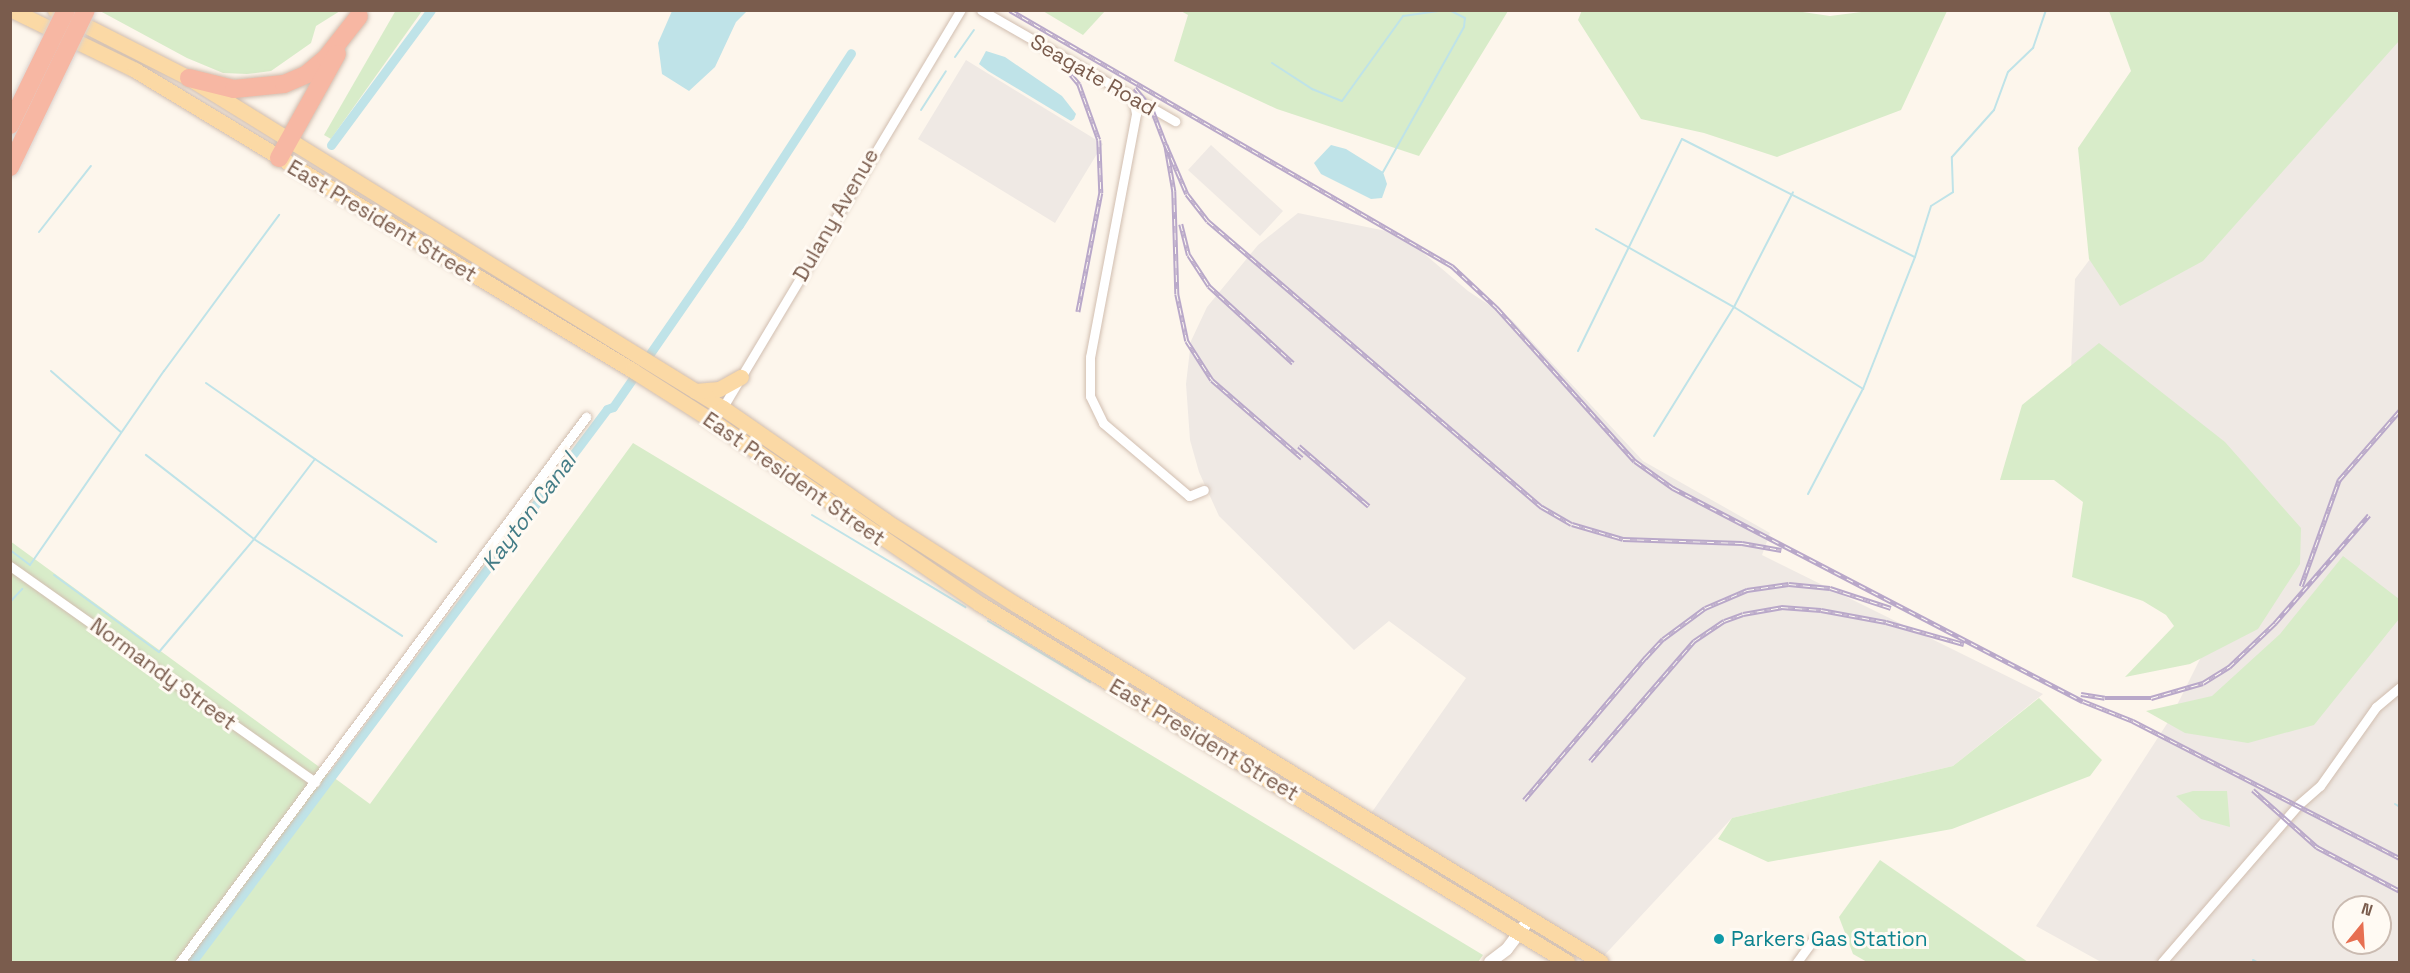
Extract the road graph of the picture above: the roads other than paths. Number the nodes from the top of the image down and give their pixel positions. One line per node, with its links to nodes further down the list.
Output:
1 (12, 10): 13 (main road, East President Street)
2 (55, 10): 8 (main road, East President Street)
3 (66, 10): 11 (highway, bridge)
4 (86, 10): 14 (highway, bridge)
5 (961, 10): 16 (street, Dulany Avenue)
6 (981, 10): 9 (street, Seagate Road)
7 (360, 13): 8 (highway); 12 (highway)
8 (189, 78): 12 (main road, East President Street)
9 (1133, 98): 10 (street, Seagate Road); 21 (street)
10 (1175, 121)
11 (10, 125)
12 (288, 141): 13 (highway); 15 (main road, East President Street)
13 (279, 158): 15 (main road, East President Street)
14 (10, 168)
15 (640, 366): 17 (main road, East President Street); 20 (main road, East President Street)
16 (741, 377): 17 (main road); 18 (street, Dulany Avenue)
17 (696, 391): 18 (main road, East President Street)
18 (723, 408): 20 (street, Dulany Avenue); 23 (main road, East President Street)
19 (586, 417): 26 (street)
20 (714, 422): 22 (main road, East President Street)
21 (1204, 490)
22 (818, 495): 23 (main road); 28 (main road, East President Street)
23 (886, 521): 27 (main road, East President Street)
24 (10, 566): 26 (street, Normandy Street)
25 (2400, 687): 36 (street)
26 (315, 782): 31 (street)
27 (1530, 918): 28 (street); 34 (main road, East President Street)
28 (1521, 934): 30 (street); 33 (main road, East President Street)
29 (1813, 940): 35 (street)
30 (1502, 958): 32 (street)
31 (180, 963)
32 (1490, 963)
33 (1567, 963)
34 (1601, 963)
35 (1797, 963)
36 (2162, 963)

